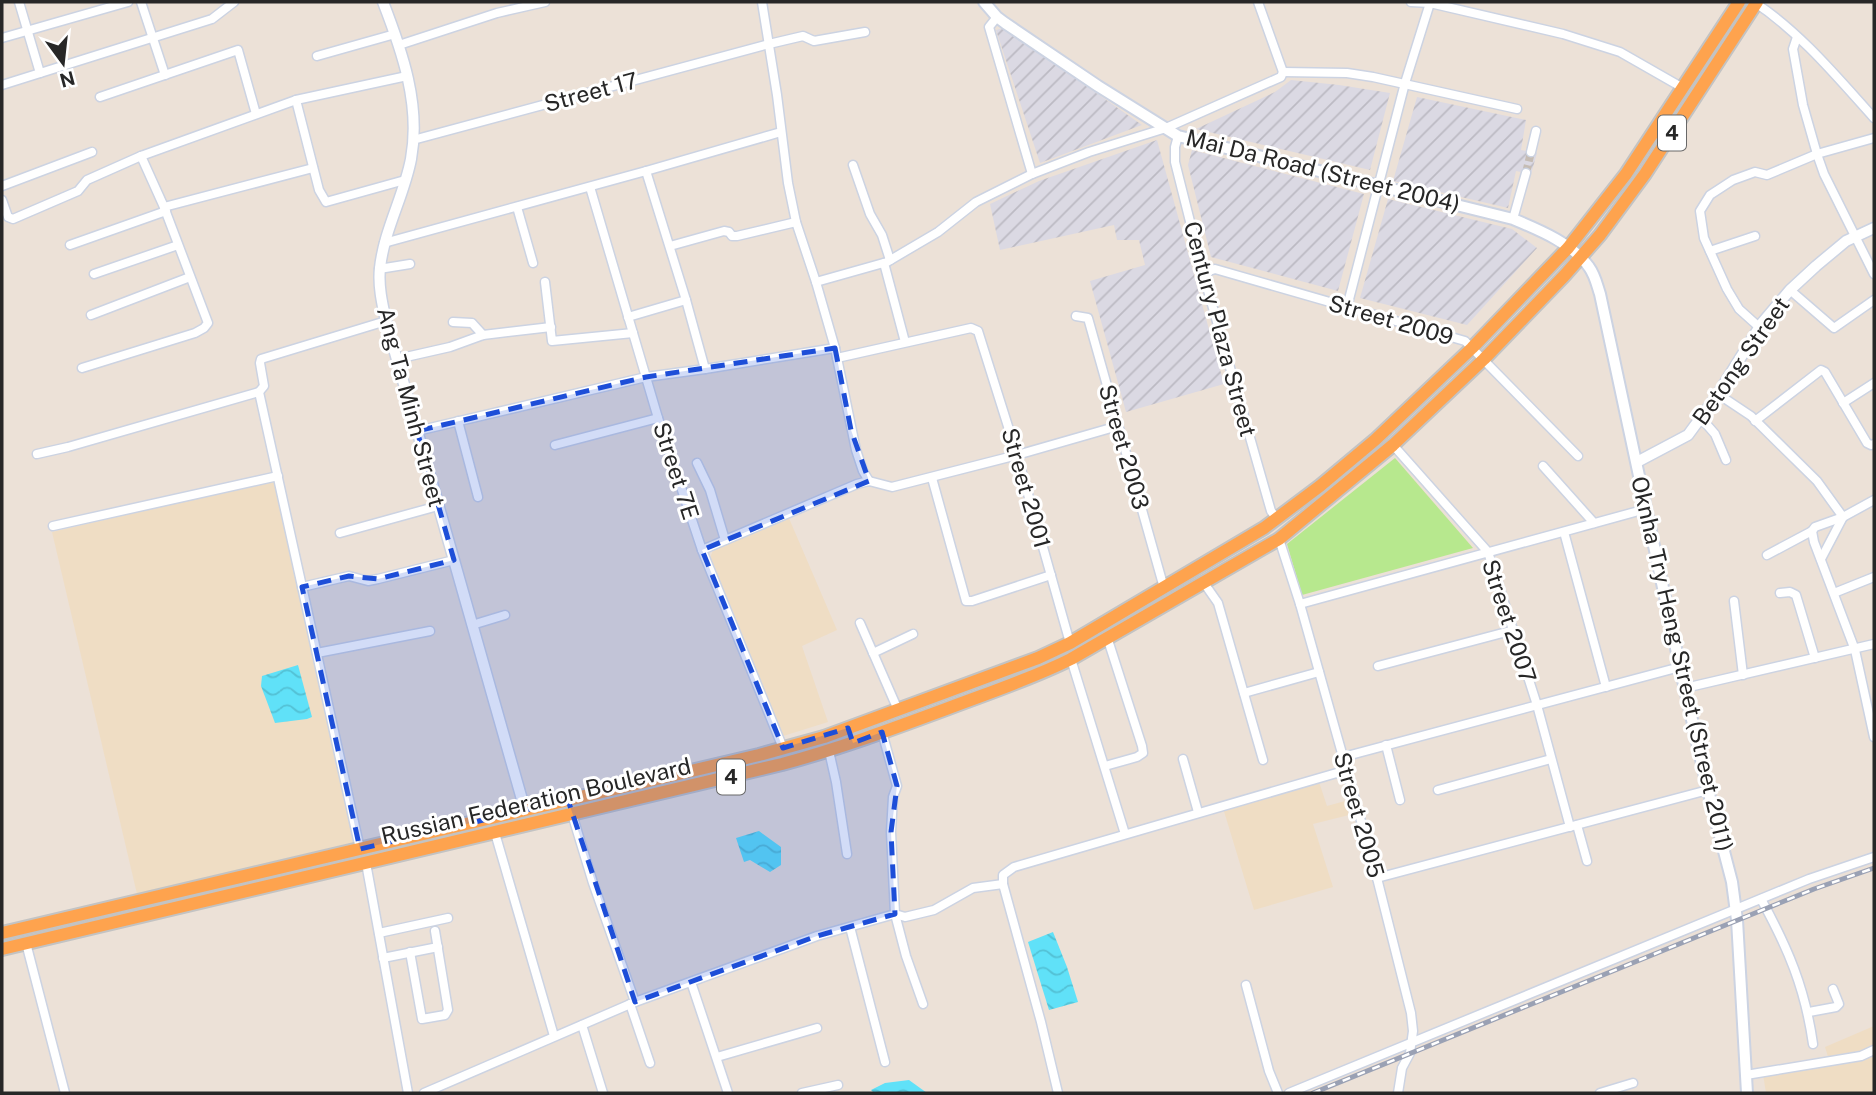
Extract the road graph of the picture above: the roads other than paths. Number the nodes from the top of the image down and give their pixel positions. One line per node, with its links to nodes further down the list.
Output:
1 (19, 2): 16 (street)
2 (128, 2): 16 (street)
3 (141, 2): 19 (street)
4 (234, 2): 14 (street)
5 (383, 2): 18 (street, Ang Ta Minh Street)
6 (545, 2): 23 (street)
7 (762, 2): 22 (street)
8 (984, 2): 15 (main road, Mai Da Road (Street 2004))
9 (1258, 2): 25 (street)
10 (1411, 2): 11 (street)
11 (1430, 2): 29 (street); 31 (street)
12 (1739, 2): 31 (highway, Russian Federation Boulevard / 4)
13 (1756, 2): 20 (street); 70 (highway, Russian Federation Boulevard / 4)
14 (225, 5): 19 (street)
15 (997, 17): 37 (main road, Mai Da Road (Street 2004)); 51 (street)
16 (27, 31): 21 (street); 26 (street)
17 (865, 32): 22 (street, Street 17)
18 (395, 34): 23 (street, Ang Ta Minh Street); 24 (street)
19 (153, 37): 26 (street); 27 (street)
20 (1797, 37): 36 (street); 45 (street)
21 (2, 38)
22 (769, 44): 39 (street); 42 (street, Street 17)
23 (400, 45): 28 (street, Ang Ta Minh Street)
24 (317, 56)
25 (1283, 72): 29 (street); 37 (street)
26 (40, 73): 30 (street)
27 (165, 75): 32 (street); 35 (street)
28 (407, 76): 33 (street); 42 (street, Ang Ta Minh Street)
29 (1405, 83): 34 (street); 55 (street)
30 (2, 85)
31 (1682, 88): 68 (highway, Russian Federation Boulevard / 4)
32 (100, 97)
33 (296, 100): 35 (street); 48 (street)
34 (1517, 109)
35 (256, 114): 46 (street)
36 (1874, 118)
37 (1166, 128): 40 (main road, Mai Da Road (Street 2004)); 51 (street)
38 (1536, 131): 44 (street)
39 (781, 132): 49 (street); 60 (street)
40 (1178, 136): 55 (main road, Mai Da Road (Street 2004)); 75 (street, Century Plaza Street)
41 (1874, 138): 45 (street)
42 (413, 140): 52 (street, Ang Ta Minh Street)
43 (92, 152): 53 (street)
44 (1531, 152)
45 (1817, 154): 63 (street); 69 (street)
46 (141, 156): 56 (street); 58 (street)
47 (853, 164): 71 (street)
48 (313, 168): 52 (street); 58 (street)
49 (646, 171): 54 (street); 67 (street)
50 (1525, 173): 59 (street)
51 (1032, 174): 71 (street)
52 (405, 180): 64 (street, Ang Ta Minh Street)
53 (2, 186)
54 (590, 187): 57 (street); 87 (street, Street 7E)
55 (1379, 187): 59 (main road, Mai Da Road (Street 2004)); 84 (street)
56 (2, 200)
57 (517, 207): 64 (street); 72 (street)
58 (165, 209): 65 (street); 66 (street)
59 (1513, 219): 68 (main road, Mai Da Road (Street 2004))
60 (796, 222): 67 (street); 80 (street)
61 (1874, 228): 63 (street, Betong Street)
62 (1755, 236): 69 (street)
63 (1855, 236): 77 (street); 81 (street, Betong Street)
64 (384, 243): 74 (street, Ang Ta Minh Street)
65 (178, 244): 76 (street); 78 (street)
66 (70, 245)
67 (670, 246): 82 (street)
68 (1568, 248): 70 (main road, Oknha Try Heng Street (Street 2011)); 96 (highway, Russian Federation Boulevard / 4)
69 (1710, 251): 91 (street)
70 (1580, 258): 99 (highway, Russian Federation Boulevard / 4); 120 (main road, Oknha Try Heng Street (Street 2011))
71 (887, 262): 80 (street); 94 (street)
72 (533, 263)
73 (410, 264): 74 (street)
74 (379, 269): 88 (street, Ang Ta Minh Street)
75 (1203, 272): 84 (street, Street 2009); 131 (street, Century Plaza Street)
76 (94, 274)
77 (1874, 274)
78 (190, 277): 85 (street); 100 (street)
79 (545, 282): 90 (street)
80 (816, 282): 95 (street)
81 (1790, 289): 83 (street); 91 (street, Betong Street)
82 (686, 300): 87 (street); 101 (street)
83 (1874, 300)
84 (1347, 307): 96 (street, Street 2009)
85 (91, 315)
86 (1076, 316): 111 (street, Street 2003)
87 (628, 317): 92 (street, Street 7E)
88 (386, 321): 98 (street, Ang Ta Minh Street); 104 (street)
89 (453, 322): 93 (street)
90 (551, 327): 92 (street); 93 (street)
91 (1759, 327): 105 (street, Betong Street)
92 (633, 333): 102 (street, Street 7E)
93 (483, 335): 98 (street)
94 (905, 342): 97 (street); 117 (street, Street 2001)
95 (835, 348): 97 (street); 101 (street)
96 (1472, 348): 99 (street, Street 2009); 131 (highway, Russian Federation Boulevard / 4)
97 (837, 358): 125 (street)
98 (397, 359): 112 (street, Ang Ta Minh Street)
99 (1485, 359): 115 (highway, Russian Federation Boulevard / 4); 118 (street, Street 2009)
100 (82, 368)
101 (705, 369): 102 (street)
102 (646, 377): 107 (street, Street 7E); 109 (street)
103 (1874, 383): 106 (street)
104 (259, 392): 116 (street); 123 (street)
105 (1718, 394): 108 (street, Betong Street); 110 (street)
106 (1843, 402): 110 (street); 113 (street)
107 (658, 418): 114 (street); 139 (street, Street 7E)
108 (1702, 418): 119 (street); 120 (street, Betong Street)
109 (458, 421): 112 (street); 126 (street)
110 (1755, 421): 130 (street)
111 (1118, 426): 117 (street); 148 (street, Street 2003)
112 (417, 431): 128 (street, Ang Ta Minh Street)
113 (1874, 444)
114 (555, 445)
115 (1393, 445): 137 (highway, Russian Federation Boulevard / 4); 140 (street, Street 2007)
116 (37, 454)
117 (1017, 455): 124 (street); 144 (street, Street 2001)
118 (1578, 456)
119 (1726, 460)
120 (1637, 462): 129 (main road, Oknha Try Heng Street (Street 2011))
121 (697, 463): 138 (street)
122 (1543, 466): 132 (street)
123 (278, 476): 133 (street); 147 (street)
124 (932, 478): 125 (street); 144 (street)
125 (869, 481): 138 (street)
126 (478, 497)
127 (1874, 500): 130 (street)
128 (438, 506): 136 (street); 143 (street, Ang Ta Minh Street)
129 (1646, 509): 132 (street); 168 (main road, Oknha Try Heng Street (Street 2011))
130 (1843, 517): 135 (street); 142 (street)
131 (1277, 519): 148 (highway, Russian Federation Boulevard / 4)
132 (1594, 523): 134 (street)
133 (53, 526)
134 (1564, 531): 140 (street); 171 (street)
135 (1812, 531): 141 (street); 142 (street)
136 (340, 533)
137 (1279, 539): 146 (highway, Russian Federation Boulevard / 4); 152 (street, Street 2005)
138 (725, 540): 139 (street)
139 (702, 550): 181 (street, Street 7E)
140 (1488, 552): 152 (street); 156 (street, Street 2007)
141 (1767, 555)
142 (1821, 559): 150 (street)
143 (454, 560): 147 (street); 155 (street, Ang Ta Minh Street)
144 (1051, 575): 160 (street, Street 2001)
145 (1874, 577): 150 (street)
146 (1204, 583): 159 (highway, Russian Federation Boulevard / 4); 173 (street)
147 (302, 587): 163 (street)
148 (1164, 588): 160 (highway, Russian Federation Boulevard / 4)
149 (1780, 593): 165 (street)
150 (1834, 593): 162 (street)
151 (1734, 601): 170 (street)
152 (1300, 604): 169 (street, Street 2005)
153 (505, 615): 155 (street)
154 (860, 623): 164 (street)
155 (472, 625): 194 (street, Ang Ta Minh Street)
156 (1514, 630): 167 (street); 174 (street, Street 2007)
157 (430, 631): 163 (street)
158 (913, 634): 164 (street)
159 (1108, 640): 166 (highway, Russian Federation Boulevard / 4); 187 (street)
160 (1070, 643): 175 (highway, Russian Federation Boulevard / 4)
161 (1874, 644): 162 (street)
162 (1855, 650): 165 (street); 178 (street)
163 (317, 653): 200 (street)
164 (873, 653): 175 (street)
165 (1815, 658): 170 (street)
166 (1072, 659): 177 (highway, Russian Federation Boulevard / 4); 187 (street)
167 (1378, 666)
168 (1680, 667): 171 (street); 172 (main road, Oknha Try Heng Street (Street 2011))
169 (1319, 672): 173 (street); 183 (street, Street 2005)
170 (1743, 675): 172 (street)
171 (1606, 687): 174 (street)
172 (1685, 688): 191 (main road, Oknha Try Heng Street (Street 2011))
173 (1244, 693): 186 (street)
174 (1537, 705): 180 (street); 185 (street, Street 2007)
175 (898, 710): 176 (highway, Russian Federation Boulevard / 4)
176 (848, 728): 179 (highway); 181 (highway, Russian Federation Boulevard / 4)
177 (882, 732): 179 (highway, Russian Federation Boulevard / 4); 209 (street)
178 (1874, 737)
179 (853, 743): 182 (highway, Russian Federation Boulevard / 4)
180 (1386, 745): 183 (street); 193 (street)
181 (783, 748): 189 (highway, Russian Federation Boulevard / 4)
182 (830, 751): 192 (highway, Russian Federation Boulevard / 4); 201 (street)
183 (1343, 757): 188 (street, Street 2005)
184 (1183, 759): 195 (street)
185 (1551, 759): 190 (street); 197 (street, Street 2007)
186 (1263, 760)
187 (1105, 766): 199 (street)
188 (1347, 770): 195 (street); 205 (street, Street 2005)
189 (636, 784): 192 (highway); 194 (highway, Russian Federation Boulevard / 4)
190 (1438, 789)
191 (1708, 790): 197 (street); 208 (main road, Oknha Try Heng Street (Street 2011))
192 (639, 799): 196 (highway, Russian Federation Boulevard / 4)
193 (1400, 800)
194 (525, 810): 200 (highway, Russian Federation Boulevard / 4)
195 (1198, 813): 199 (street)
196 (572, 814): 198 (highway, Russian Federation Boulevard / 4); 223 (street)
197 (1574, 826): 203 (street, Street 2007); 205 (street)
198 (495, 833): 204 (highway, Russian Federation Boulevard / 4); 228 (street)
199 (1125, 834): 206 (street)
200 (360, 849): 213 (highway, Russian Federation Boulevard / 4)
201 (847, 853)
202 (1874, 857): 207 (street)
203 (1587, 861)
204 (366, 863): 214 (street); 215 (highway, Russian Federation Boulevard / 4)
205 (1377, 878): 229 (street, Street 2005)
206 (1003, 884): 209 (street); 244 (street)
207 (1761, 899): 208 (street); 225 (street)
208 (1737, 910): 229 (street); 235 (main road, Oknha Try Heng Street (Street 2011))
209 (895, 915): 211 (street); 224 (street)
210 (447, 918): 214 (street)
211 (850, 927): 220 (street); 233 (street)
212 (435, 931): 216 (street)
213 (2, 933)
214 (379, 933): 219 (street)
215 (26, 943): 217 (highway, Russian Federation Boulevard / 4); 238 (street)
216 (438, 947): 218 (street); 218 (street)
217 (2, 949)
218 (410, 953): 219 (street)
219 (383, 958): 239 (street)
220 (691, 982): 223 (street); 232 (street)
221 (1246, 985): 245 (street)
222 (1833, 989): 225 (street)
223 (632, 1003): 226 (street); 234 (street)
224 (923, 1004)
225 (1808, 1012): 230 (street)
226 (582, 1025): 228 (street); 241 (street)
227 (817, 1028): 232 (street)
228 (554, 1036): 240 (street)
229 (1411, 1043): 246 (street); 247 (street, Street 2005)
230 (1813, 1044)
231 (1874, 1050): 235 (street)
232 (717, 1057): 242 (street)
233 (886, 1062)
234 (650, 1063)
235 (1746, 1075): 249 (main road, Oknha Try Heng Street (Street 2011))
236 (1633, 1083): 248 (street)
237 (838, 1085): 243 (street)
238 (65, 1093)
239 (408, 1093)
240 (424, 1093)
241 (603, 1093)
242 (728, 1093)
243 (802, 1093)
244 (1058, 1093)
245 (1278, 1093)
246 (1289, 1093)
247 (1398, 1093)
248 (1604, 1093)
249 (1747, 1093)

